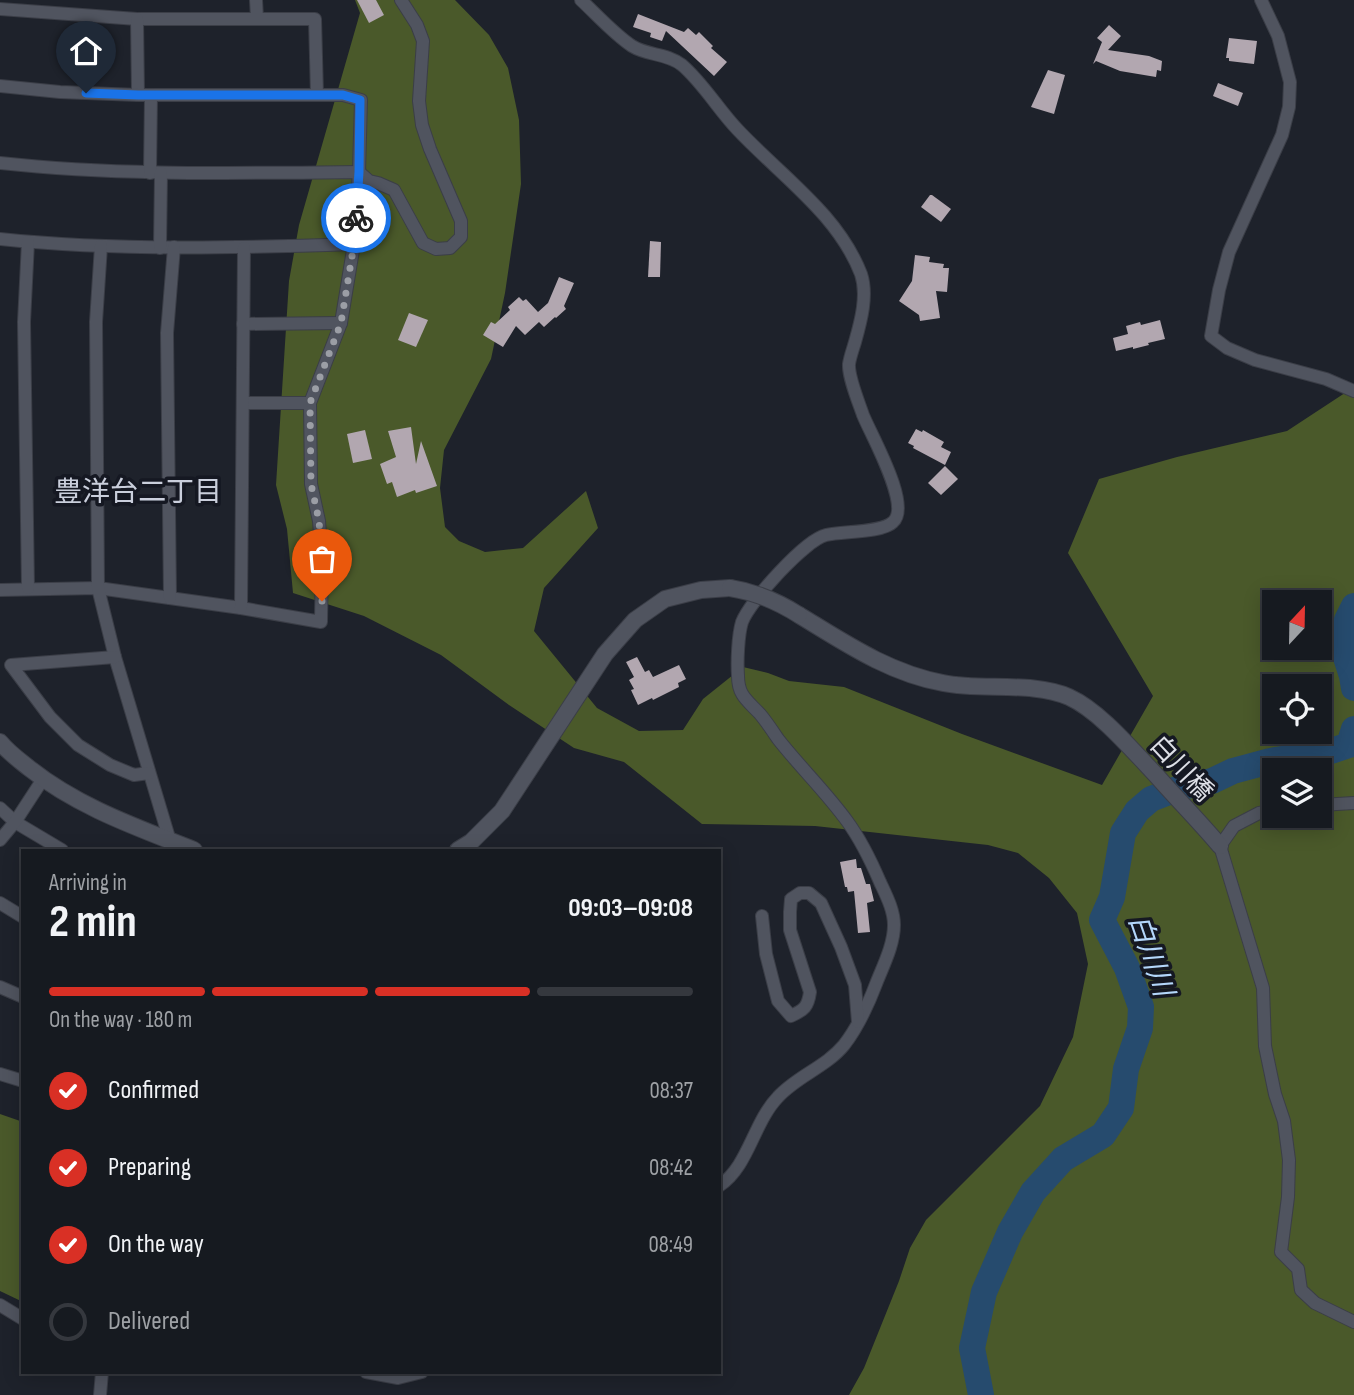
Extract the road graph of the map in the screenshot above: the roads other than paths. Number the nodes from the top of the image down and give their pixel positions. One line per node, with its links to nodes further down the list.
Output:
1 (256, 0): 6 (street)
2 (401, 0): 12 (street)
3 (581, 0): 51 (street)
4 (1261, 0): 23 (street)
5 (0, 9): 7 (street)
6 (257, 18): 7 (street); 10 (street)
7 (137, 19): 9 (street)
8 (0, 86): 9 (street)
9 (144, 95): 10 (street); 13 (street)
10 (317, 95): 12 (street)
11 (0, 163): 13 (street)
12 (359, 172): 13 (street); 16 (street)
13 (156, 173): 19 (street)
14 (0, 239): 15 (street)
15 (28, 242): 17 (street); 26 (street)
16 (354, 244): 20 (street); 21 (street)
17 (101, 246): 19 (street); 27 (street)
18 (174, 247): 19 (street); 20 (street); 29 (street)
19 (160, 248)
20 (244, 248): 22 (street)
21 (341, 323): 22 (street); 24 (street)
22 (243, 324): 25 (street)
23 (1354, 391)
24 (310, 403): 25 (street); 30 (street)
25 (243, 404): 30 (street)
26 (28, 588): 27 (street); 28 (street)
27 (98, 588): 29 (street); 31 (street)
28 (0, 590)
29 (170, 598): 30 (street)
30 (242, 608)
31 (115, 657): 33 (street); 33 (street)
32 (0, 742): 34 (street)
33 (149, 773): 42 (street)
34 (43, 779): 39 (street); 42 (street)
35 (1354, 803): 36 (street)
36 (1332, 804)
37 (0, 808): 39 (street)
38 (1262, 812): 41 (street)
39 (15, 822): 40 (street); 43 (street)
40 (0, 840)
41 (1215, 840): 45 (street, 白川橋, bridge); 57 (street)
42 (170, 841): 44 (street)
43 (60, 849)
44 (191, 849)
45 (460, 849)
46 (0, 903): 47 (street)
47 (21, 916)
48 (762, 916): 51 (street)
49 (0, 987): 50 (street)
50 (21, 997)
51 (858, 1022): 54 (street)
52 (0, 1074): 53 (street)
53 (21, 1080)
54 (721, 1184)
55 (0, 1305): 56 (street)
56 (21, 1318)
57 (1354, 1322)
58 (102, 1374): 61 (street)
59 (377, 1374): 60 (street)
60 (414, 1374)
61 (100, 1395)

